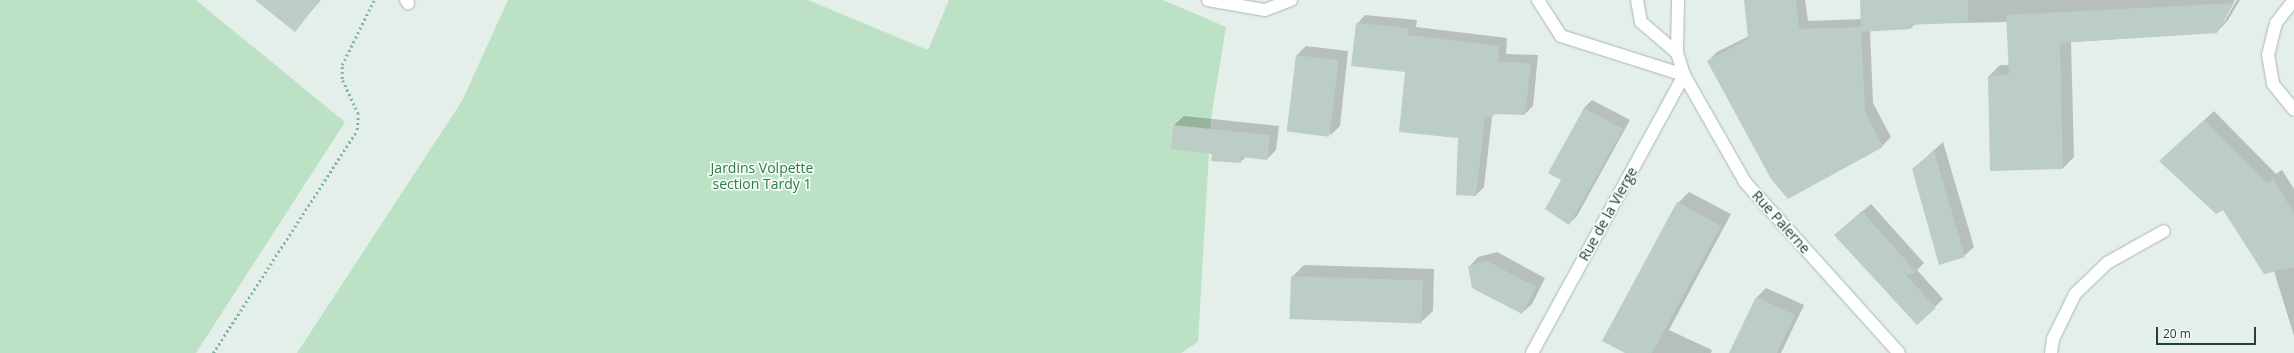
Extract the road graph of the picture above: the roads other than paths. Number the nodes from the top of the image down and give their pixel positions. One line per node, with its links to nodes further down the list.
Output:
1 (1208, 0): 2 (street)
2 (1291, 0)
3 (1538, 0): 8 (street)
4 (1637, 0): 7 (street)
5 (1678, 0): 7 (street)
6 (2294, 0): 9 (street)
7 (1677, 54): 8 (street, Rue Palerne)
8 (1684, 75): 11 (street, Rue de la Vierge); 12 (street, Rue Palerne)
9 (2294, 110)
10 (2164, 231): 13 (street)
11 (1532, 353)
12 (1899, 353)
13 (2051, 353)

